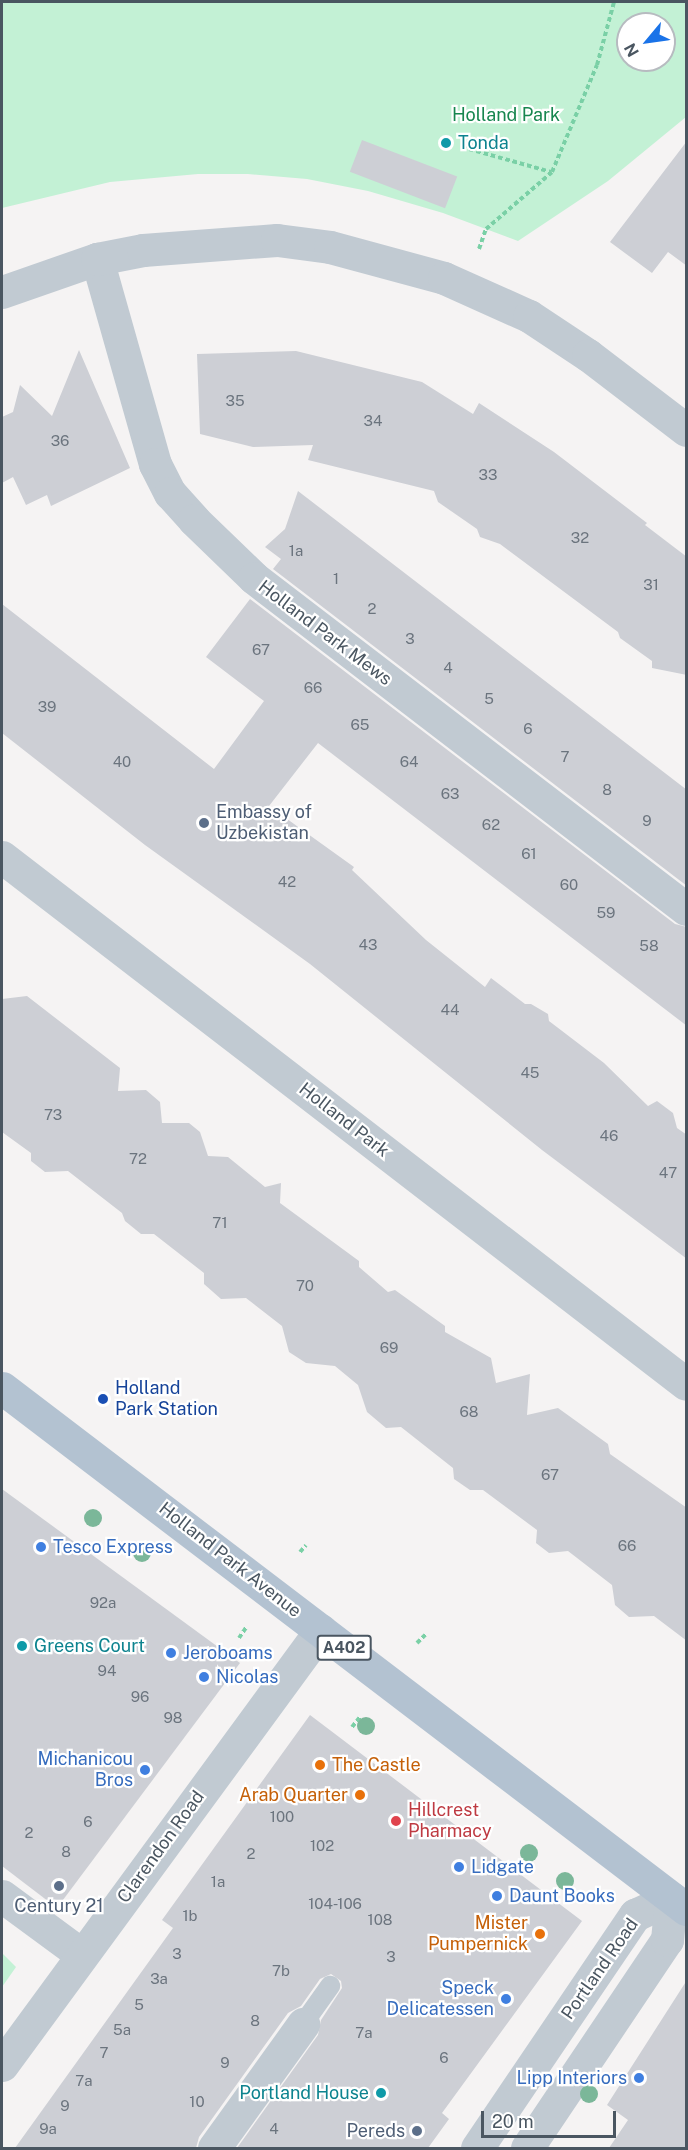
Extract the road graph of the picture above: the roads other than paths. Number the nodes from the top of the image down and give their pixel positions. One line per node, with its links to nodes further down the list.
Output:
1 (97, 259): 2 (street); 3 (street); 5 (street, Holland Park Mews)
2 (2, 292)
3 (687, 430)
4 (2, 857): 6 (street, Holland Park)
5 (687, 909)
6 (687, 1384)
7 (2, 1388): 8 (main road, Holland Park Avenue / A402)
8 (321, 1630): 10 (main road, Holland Park Avenue / A402); 11 (street, Clarendon Road)
9 (2, 1896): 11 (street)
10 (679, 1903): 16 (street, Portland Road); 17 (street, Portland Road)
11 (82, 1955): 14 (street, Clarendon Road)
12 (330, 1986): 13 (lane)
13 (303, 2024): 15 (street)
14 (2, 2065)
15 (214, 2148)
16 (477, 2148)
17 (527, 2148)

